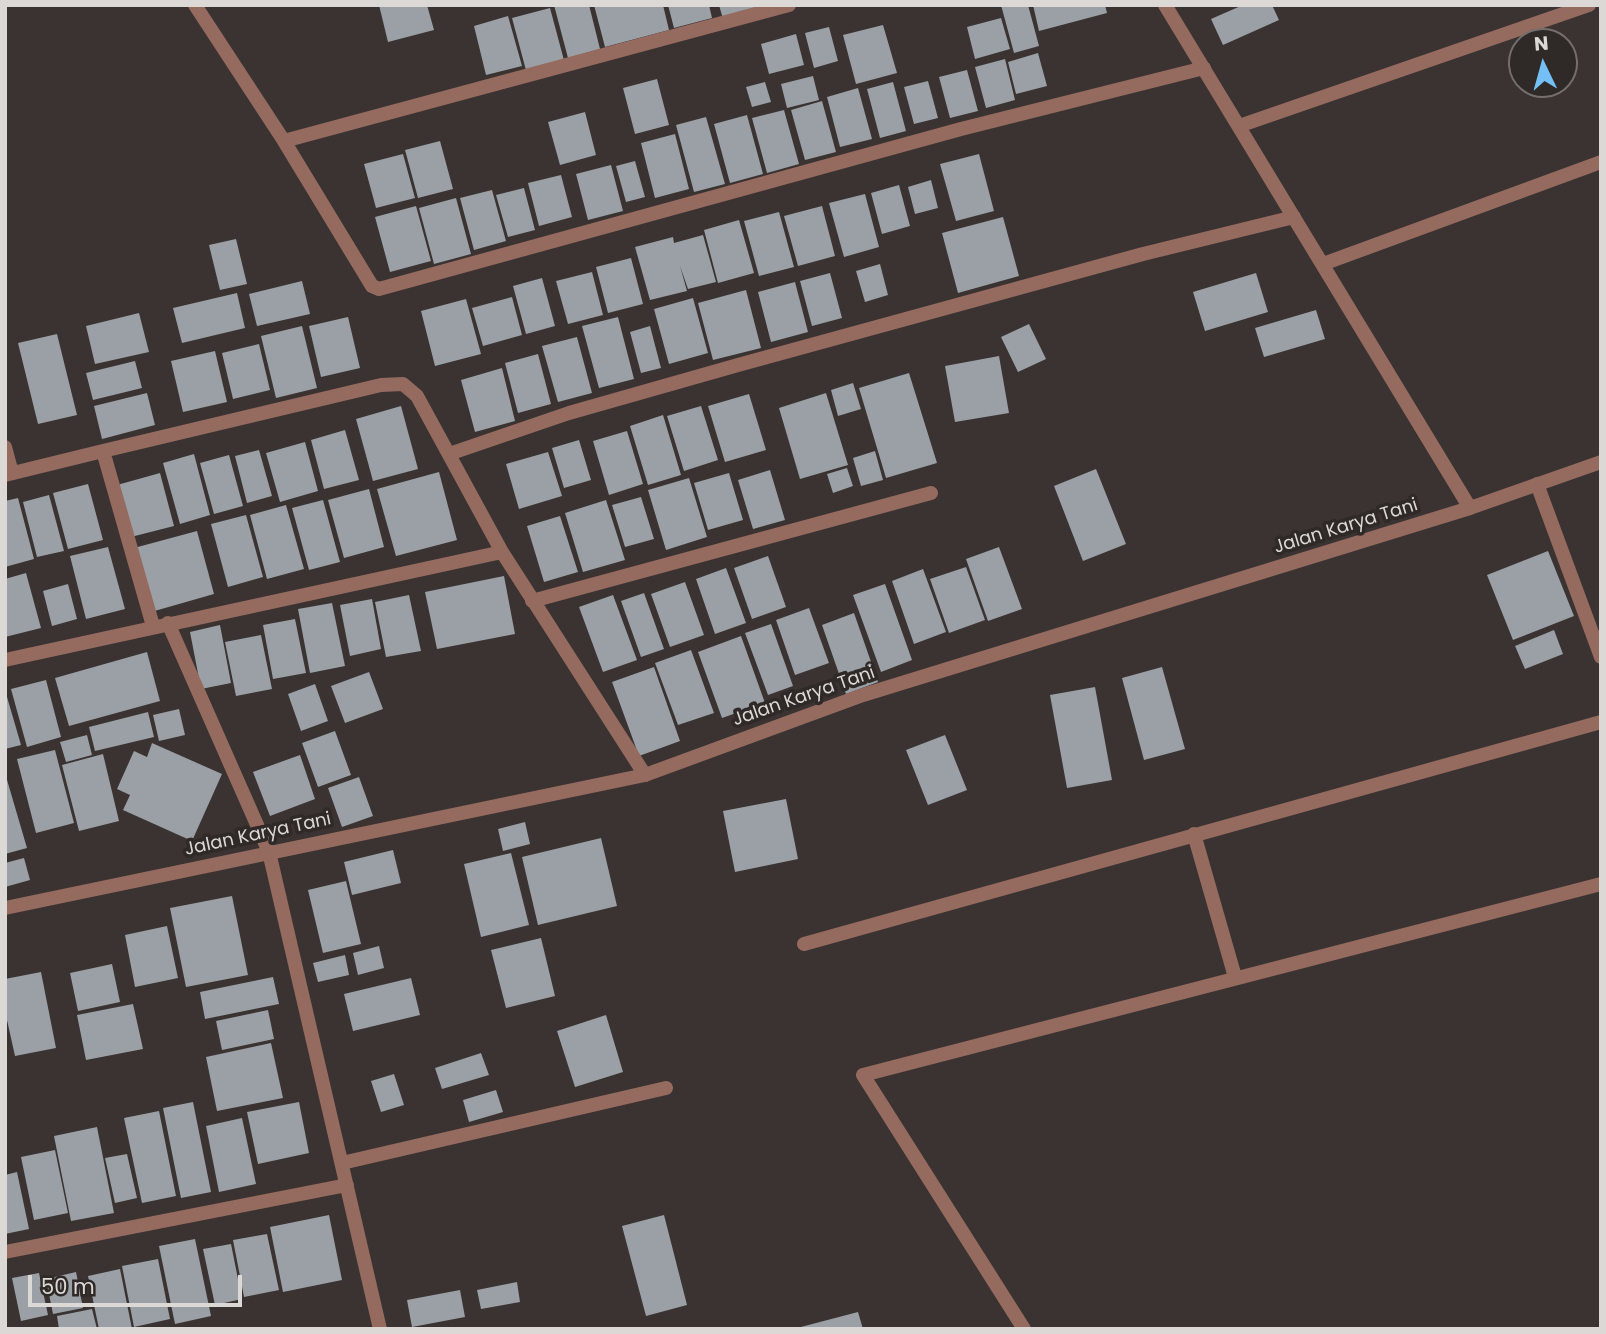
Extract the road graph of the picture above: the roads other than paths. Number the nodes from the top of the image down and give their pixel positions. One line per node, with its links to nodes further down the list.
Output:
1 (195, 5): 7 (street)
2 (789, 5): 7 (street)
3 (1165, 5): 5 (street)
4 (1589, 5): 6 (street)
5 (1204, 68): 6 (street); 7 (street)
6 (1239, 126): 9 (street)
7 (284, 141)
8 (1601, 162): 10 (street)
9 (1294, 217): 10 (street); 13 (street)
10 (1323, 264): 18 (street)
11 (5, 447): 15 (street)
12 (103, 451): 13 (street); 15 (street); 22 (street)
13 (449, 454): 19 (street)
14 (1601, 462): 16 (street, Jalan Karya Tani)
15 (9, 474)
16 (1537, 484): 18 (street, Jalan Karya Tani); 23 (street)
17 (931, 494): 20 (street)
18 (1470, 508): 26 (street, Jalan Karya Tani)
19 (502, 552): 20 (street); 21 (street)
20 (531, 601): 26 (street)
21 (168, 623): 22 (street); 28 (street)
22 (153, 626): 24 (street)
23 (1601, 656)
24 (5, 660)
25 (1601, 722): 27 (street)
26 (645, 775): 28 (street, Jalan Karya Tani)
27 (1195, 834): 31 (street); 32 (street)
28 (269, 852): 30 (street, Jalan Karya Tani); 34 (street)
29 (1601, 884): 32 (street)
30 (5, 908)
31 (804, 944)
32 (1235, 977): 38 (street)
33 (666, 1088): 34 (street)
34 (342, 1163): 35 (street)
35 (347, 1185): 36 (street); 37 (street)
36 (5, 1252)
37 (380, 1329)
38 (1024, 1329)

